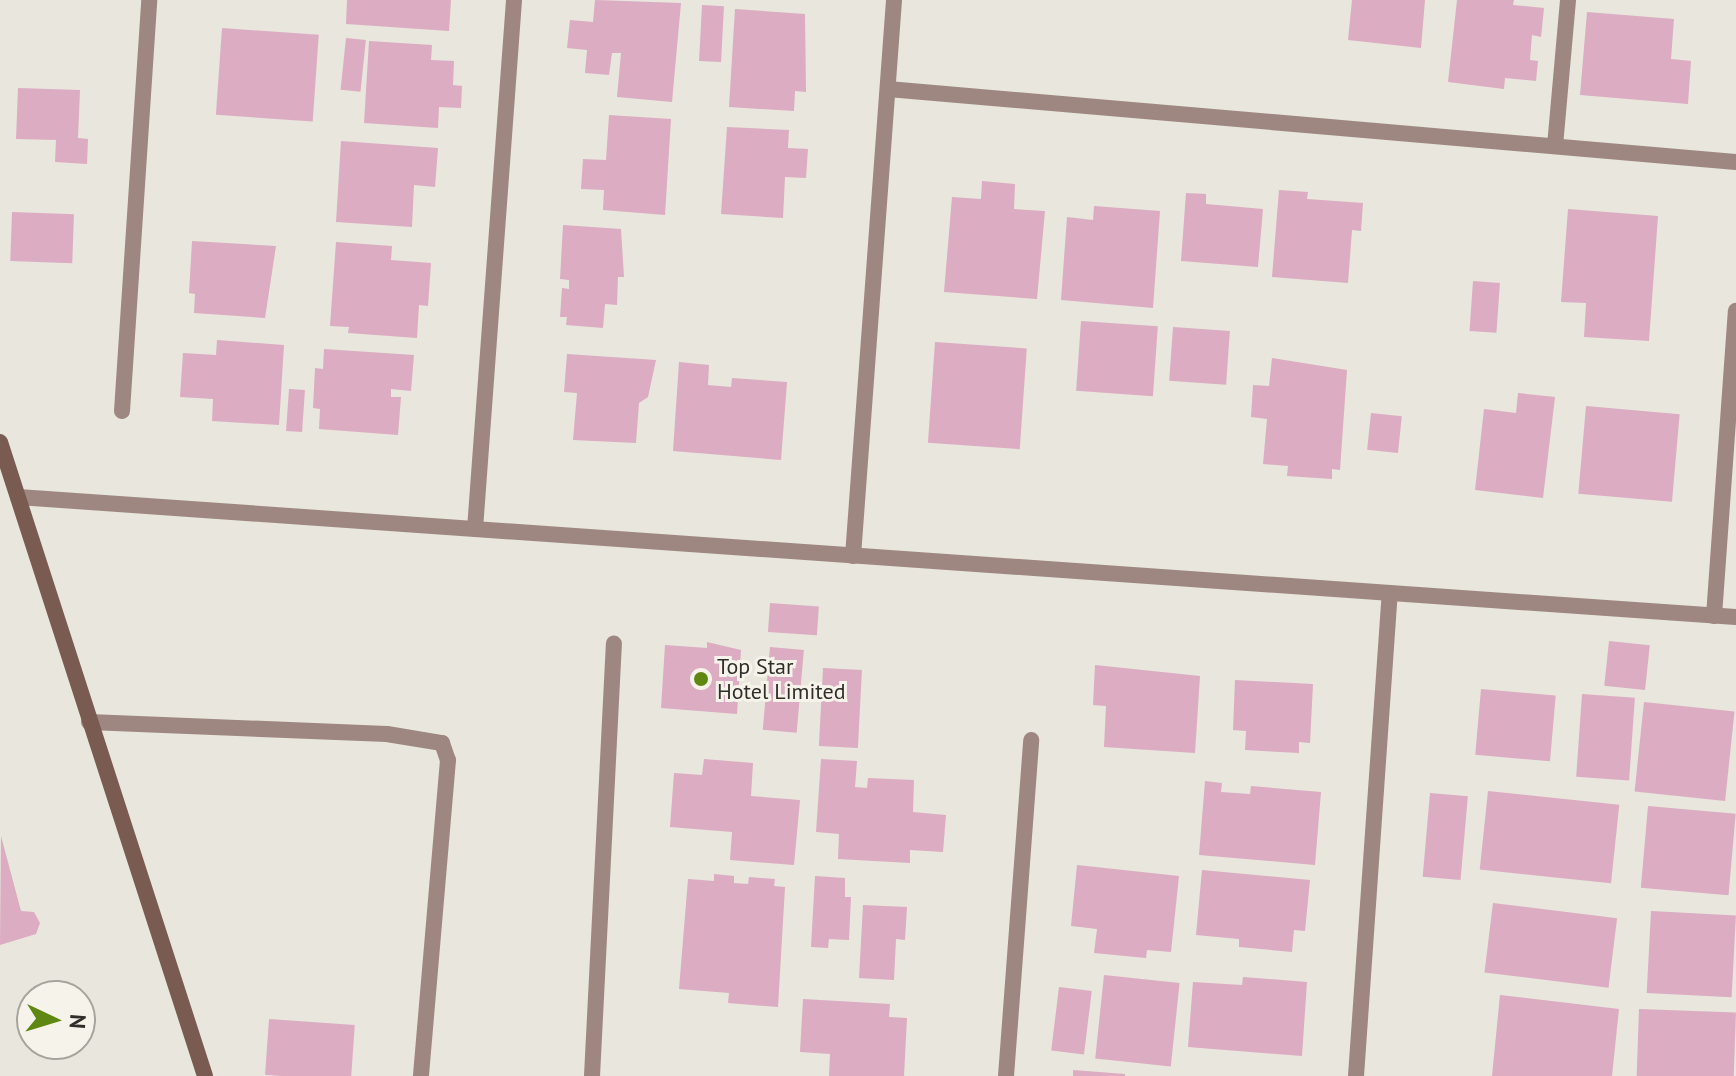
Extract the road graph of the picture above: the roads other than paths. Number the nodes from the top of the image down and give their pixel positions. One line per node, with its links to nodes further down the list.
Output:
1 (149, 0): 9 (street)
2 (514, 0): 12 (street)
3 (894, 0): 5 (street)
4 (1568, 0): 6 (street)
5 (888, 89): 6 (street); 13 (street)
6 (1555, 146): 7 (street)
7 (1736, 162)
8 (1736, 311): 15 (street)
9 (122, 411)
10 (0, 442): 11 (street)
11 (18, 497): 12 (street); 18 (street)
12 (475, 529): 13 (street)
13 (853, 556): 14 (street)
14 (1390, 593): 15 (street); 24 (street)
15 (1714, 616): 16 (street)
16 (1736, 617)
17 (614, 644): 22 (street)
18 (89, 722): 20 (street); 21 (street)
19 (1031, 740): 23 (street)
20 (205, 1076)
21 (421, 1076)
22 (592, 1076)
23 (1006, 1076)
24 (1356, 1076)

